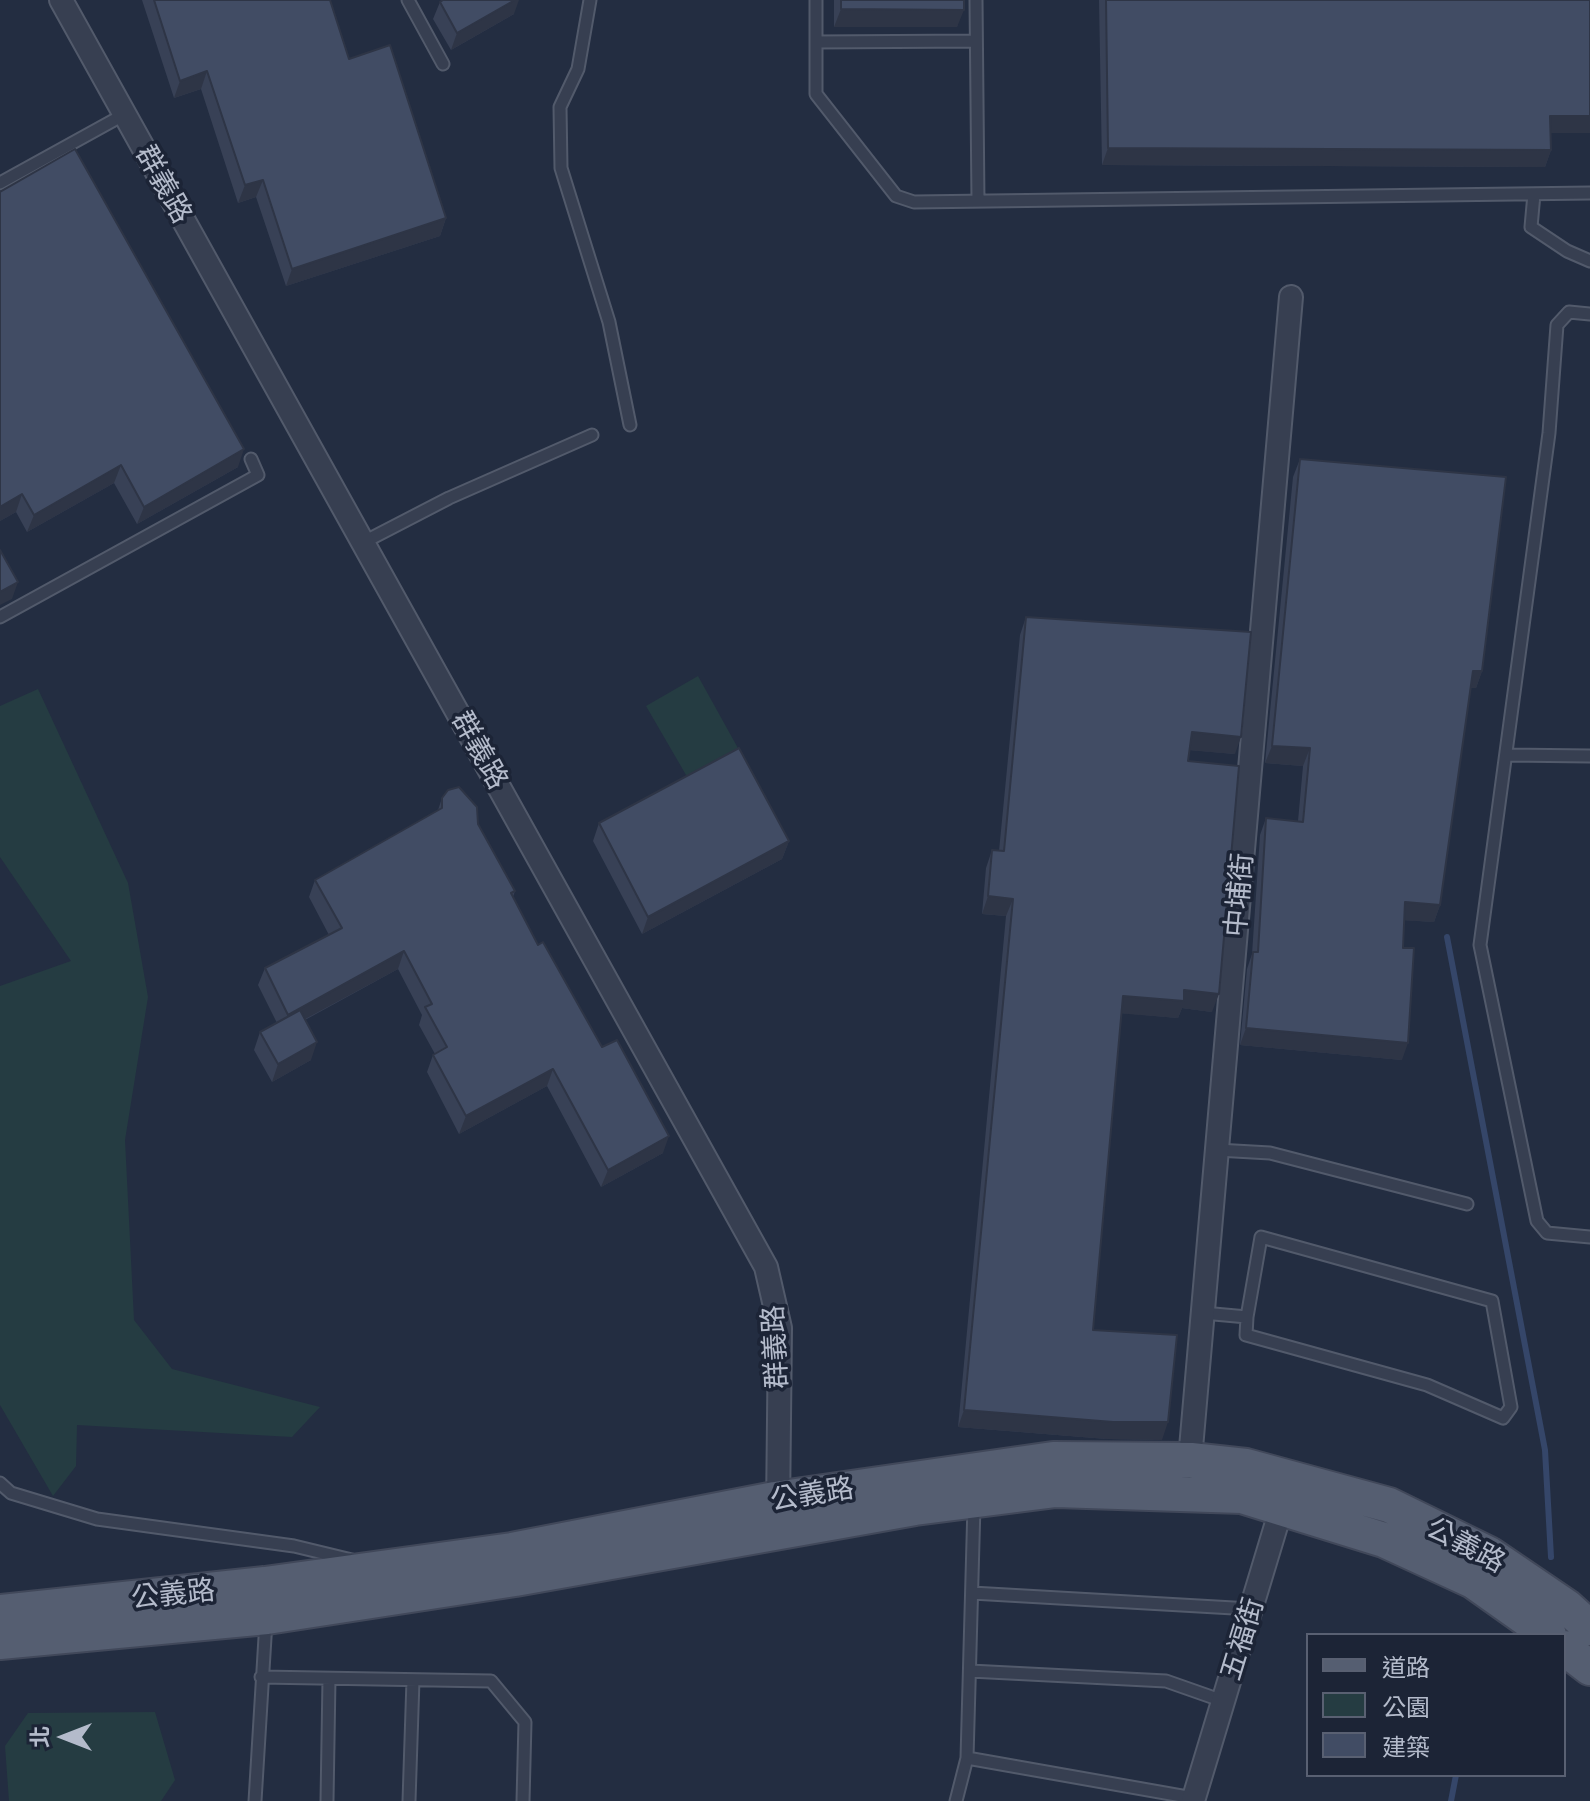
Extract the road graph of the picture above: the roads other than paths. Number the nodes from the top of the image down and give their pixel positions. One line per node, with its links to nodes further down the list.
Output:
1 (61, 0): 9 (street, 群義路)
2 (408, 0): 8 (lane)
3 (590, 0): 17 (lane)
4 (816, 0): 7 (lane)
5 (976, 0): 6 (lane)
6 (976, 41): 7 (lane); 13 (lane)
7 (816, 42): 13 (lane)
8 (443, 64)
9 (125, 114): 10 (lane); 20 (street, 群義路)
10 (0, 183)
11 (1590, 193): 12 (lane)
12 (1534, 194): 13 (lane); 14 (lane)
13 (978, 201)
14 (1590, 261)
15 (1291, 297): 24 (street, 中埔街)
16 (1590, 314): 22 (lane)
17 (630, 425)
18 (592, 435): 20 (lane)
19 (251, 459): 21 (lane)
20 (364, 542): 33 (street, 群義路)
21 (0, 617)
22 (1508, 755): 23 (lane); 26 (lane)
23 (1590, 756)
24 (1217, 1150): 25 (lane); 27 (street, 中埔街)
25 (1467, 1204)
26 (1590, 1237)
27 (1203, 1313): 28 (lane); 29 (street, 中埔街)
28 (1247, 1317): 28 (lane)
29 (1188, 1476): 31 (main road, 公義路); 32 (main road, 公義路)
30 (0, 1483): 35 (lane)
31 (972, 1486): 33 (main road, 公義路); 34 (main road, 公義路); 36 (lane)
32 (1286, 1493): 38 (street, 五福街); 40 (main road, 公義路); 41 (main road, 公義路)
33 (775, 1499): 34 (street, 群義路); 35 (main road, 公義路)
34 (782, 1532): 35 (main road, 公義路)
35 (387, 1583): 37 (main road, 公義路)
36 (972, 1593): 38 (lane); 45 (lane)
37 (266, 1600): 39 (main road, 公義路); 42 (main road, 公義路); 46 (lane)
38 (1251, 1609): 49 (street, 五福街)
39 (0, 1612)
40 (1590, 1628)
41 (1546, 1633)
42 (0, 1642)
43 (1566, 1650): 44 (main road)
44 (1590, 1668)
45 (970, 1671): 49 (lane); 50 (lane)
46 (261, 1677): 47 (lane); 52 (lane)
47 (329, 1679): 48 (lane); 53 (lane)
48 (413, 1680): 54 (lane); 55 (lane)
49 (1223, 1701): 51 (street, 五福街)
50 (967, 1758): 51 (lane); 56 (lane)
51 (1193, 1799)
52 (255, 1801)
53 (327, 1801)
54 (409, 1801)
55 (523, 1801)
56 (956, 1801)

